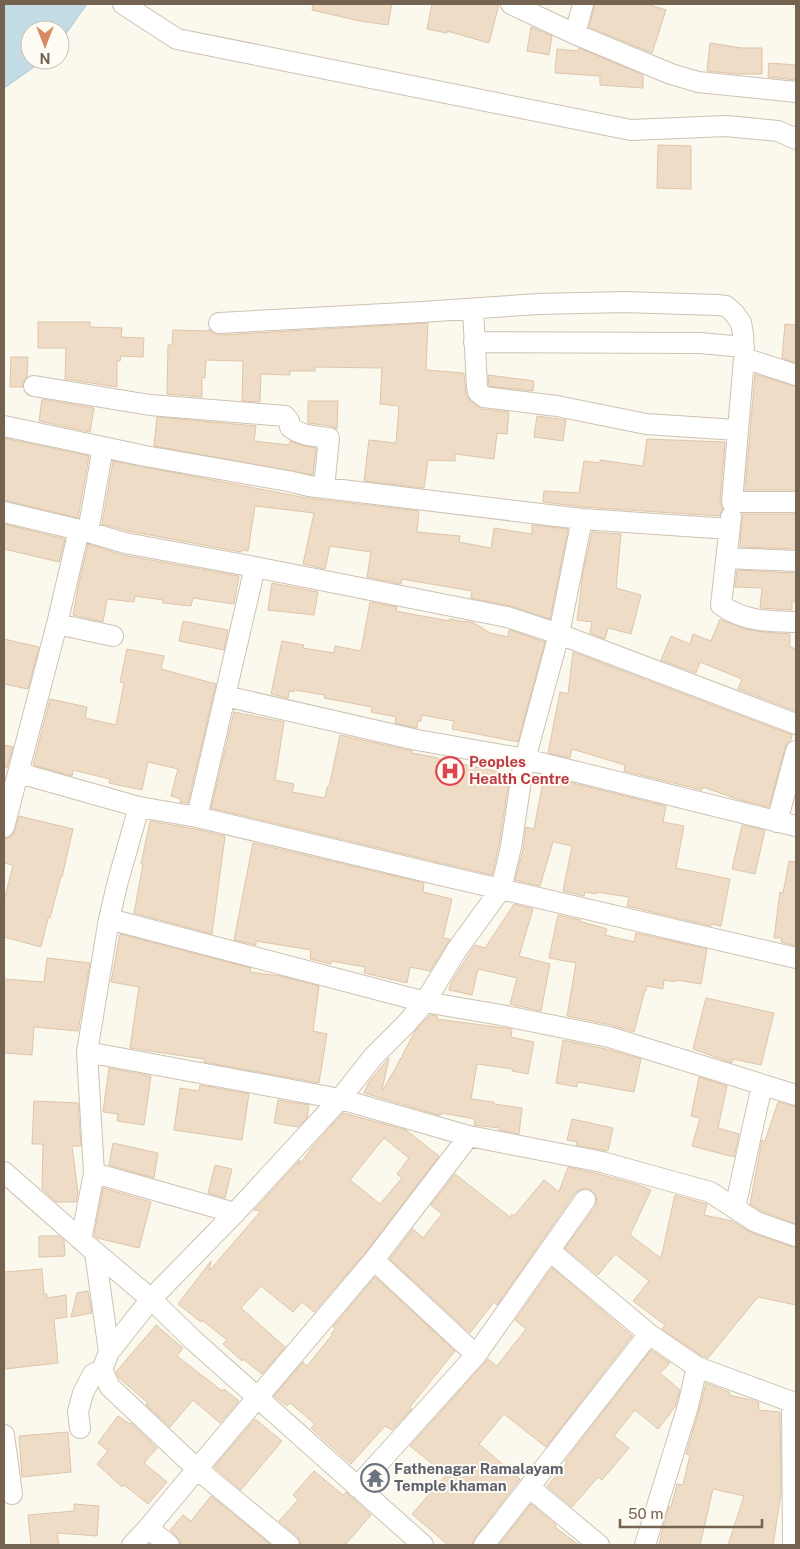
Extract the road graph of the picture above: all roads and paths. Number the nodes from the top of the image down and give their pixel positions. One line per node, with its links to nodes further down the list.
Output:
1 (123, 4): 6 (street)
2 (510, 4): 4 (street)
3 (583, 4): 4 (street)
4 (575, 34): 5 (street)
5 (796, 92)
6 (796, 139)
7 (473, 309): 8 (street); 9 (street); 10 (street)
8 (219, 324)
9 (474, 342): 10 (street); 14 (street)
10 (744, 352): 11 (street); 14 (street)
11 (796, 374)
12 (34, 386): 16 (street)
13 (4, 426): 15 (street)
14 (737, 430): 17 (street)
15 (103, 447): 16 (street); 22 (street)
16 (324, 488): 20 (street)
17 (732, 502): 18 (street); 21 (street)
18 (796, 502)
19 (4, 512): 22 (street)
20 (582, 519): 21 (street); 28 (street)
21 (729, 530): 23 (street)
22 (83, 531): 25 (street); 27 (street)
23 (726, 558): 24 (street); 26 (street)
24 (796, 561)
25 (255, 567): 28 (street); 30 (street)
26 (796, 622)
27 (57, 624): 29 (street); 34 (street)
28 (559, 634): 31 (street); 33 (street)
29 (113, 636)
30 (225, 696): 33 (street); 36 (street)
31 (796, 724)
32 (796, 751): 37 (street)
33 (525, 759): 37 (street); 39 (street)
34 (19, 774): 35 (street); 38 (street)
35 (139, 807): 36 (street); 40 (street)
36 (197, 817): 39 (street)
37 (787, 824)
38 (4, 827)
39 (501, 889): 41 (street); 42 (street)
40 (109, 919): 42 (street); 43 (street)
41 (796, 958)
42 (425, 1002): 44 (street); 46 (street)
43 (87, 1052): 46 (street); 49 (street)
44 (762, 1085): 45 (street); 51 (street)
45 (796, 1096)
46 (340, 1099): 47 (street); 52 (street)
47 (469, 1136): 51 (street); 56 (street)
48 (4, 1172): 54 (street)
49 (94, 1173): 52 (street); 54 (street)
50 (586, 1200): 55 (street)
51 (736, 1208): 53 (street)
52 (235, 1213): 57 (street)
53 (796, 1236)
54 (88, 1246): 57 (street); 60 (street)
55 (550, 1250): 58 (street); 59 (street)
56 (374, 1260): 59 (street); 62 (street)
57 (151, 1299): 60 (street); 62 (street)
58 (649, 1334): 61 (street); 67 (street)
59 (476, 1355): 66 (street)
60 (105, 1361): 63 (street); 65 (street)
61 (697, 1367): 76 (street); 77 (street)
62 (258, 1397): 65 (street); 66 (street)
63 (80, 1428)
64 (4, 1435): 68 (street)
65 (197, 1469): 69 (street); 72 (street)
66 (357, 1487): 73 (street)
67 (529, 1487): 74 (street); 75 (street)
68 (12, 1494)
69 (148, 1528): 70 (street); 71 (street)
70 (132, 1545)
71 (169, 1545)
72 (289, 1545)
73 (423, 1545)
74 (484, 1545)
75 (599, 1545)
76 (645, 1545)
77 (793, 1545)

